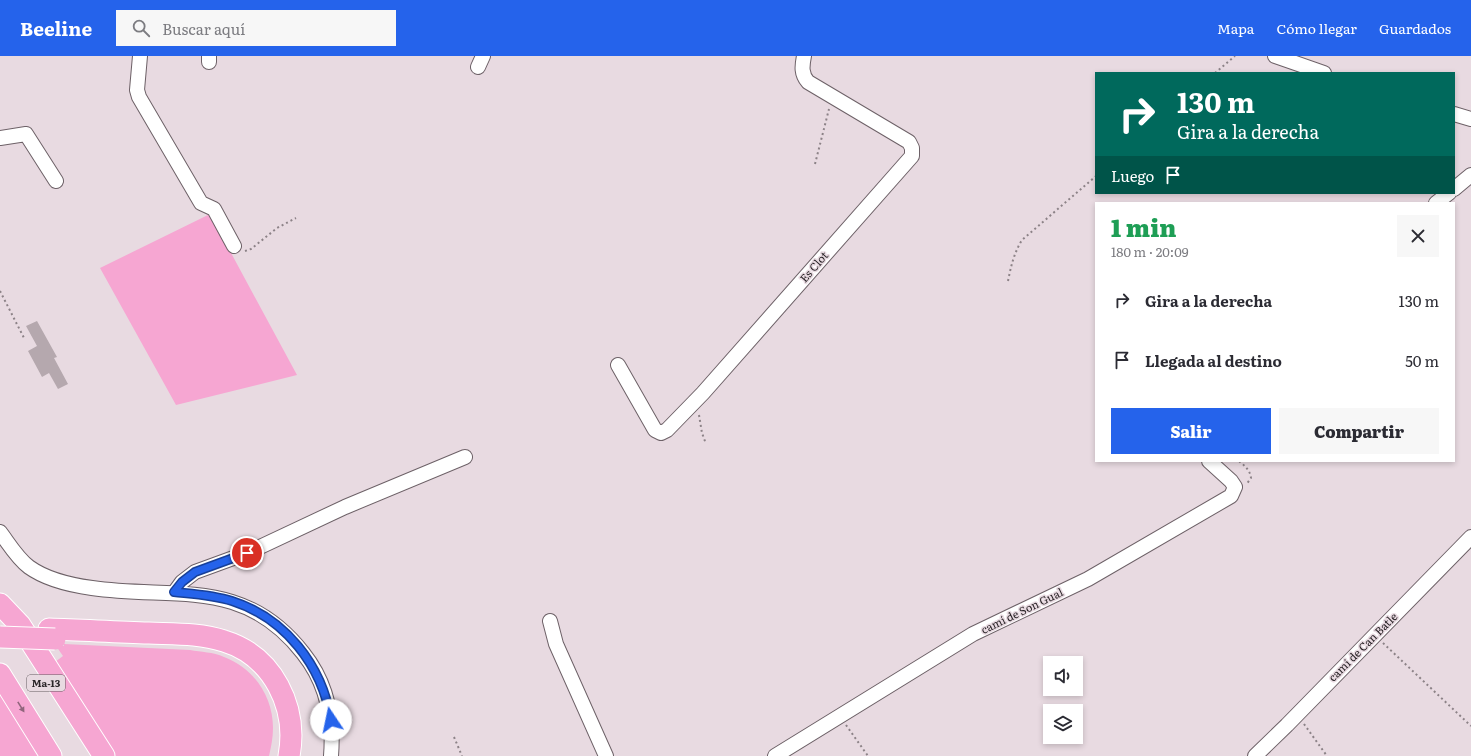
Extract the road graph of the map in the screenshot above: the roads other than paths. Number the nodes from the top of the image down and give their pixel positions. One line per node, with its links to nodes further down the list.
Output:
1 (140, 56): 13 (street)
2 (804, 56): 14 (street, Es Clot)
3 (1275, 56): 4 (street)
4 (1321, 72)
5 (1455, 114): 6 (street)
6 (1471, 119)
7 (0, 138): 9 (street)
8 (1471, 176): 10 (street)
9 (56, 181)
10 (1455, 188)
11 (1448, 194): 12 (street)
12 (1437, 202)
13 (234, 246)
14 (618, 365)
15 (465, 457): 19 (street)
16 (1210, 462): 34 (street, camí de Son Gual)
17 (0, 532): 19 (street)
18 (1471, 537): 35 (street, camí de Can Batle)
19 (174, 592): 32 (street)
20 (0, 604): 29 (highway)
21 (0, 609): 28 (highway, Ma-13)
22 (550, 621): 33 (street)
23 (0, 627): 24 (highway)
24 (52, 634): 25 (highway, bridge); 30 (highway); 31 (highway)
25 (0, 637)
26 (0, 674): 27 (highway, Ma-13, one-way to 27)
27 (51, 756)
28 (92, 756)
29 (104, 756)
30 (278, 756)
31 (289, 756)
32 (331, 756)
33 (606, 756)
34 (775, 756)
35 (1255, 756)

